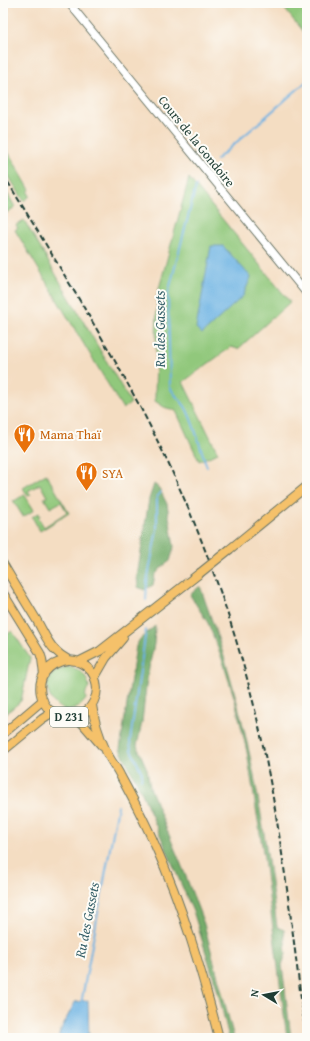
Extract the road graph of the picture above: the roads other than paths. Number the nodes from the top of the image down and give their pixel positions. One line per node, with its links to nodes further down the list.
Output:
1 (69, 3): 2 (street, Cours de la Gondoire)
2 (307, 294)
3 (307, 486): 6 (main road, bridge)
4 (3, 564): 7 (main road)
5 (3, 593): 9 (main road)
6 (134, 626): 8 (main road); 10 (main road)
7 (68, 660): 8 (main road); 9 (main road)
8 (78, 662): 10 (main road)
9 (44, 675): 11 (main road, D 231)
10 (94, 677): 12 (main road, D 231)
11 (42, 700): 13 (main road, D 231); 15 (main road, D 231)
12 (92, 705): 14 (main road, D 231); 17 (main road)
13 (52, 712): 14 (main road, D 231); 16 (main road, D 231)
14 (74, 716): 17 (main road)
15 (3, 734)
16 (3, 751)
17 (106, 752): 18 (main road)
18 (219, 1038)

